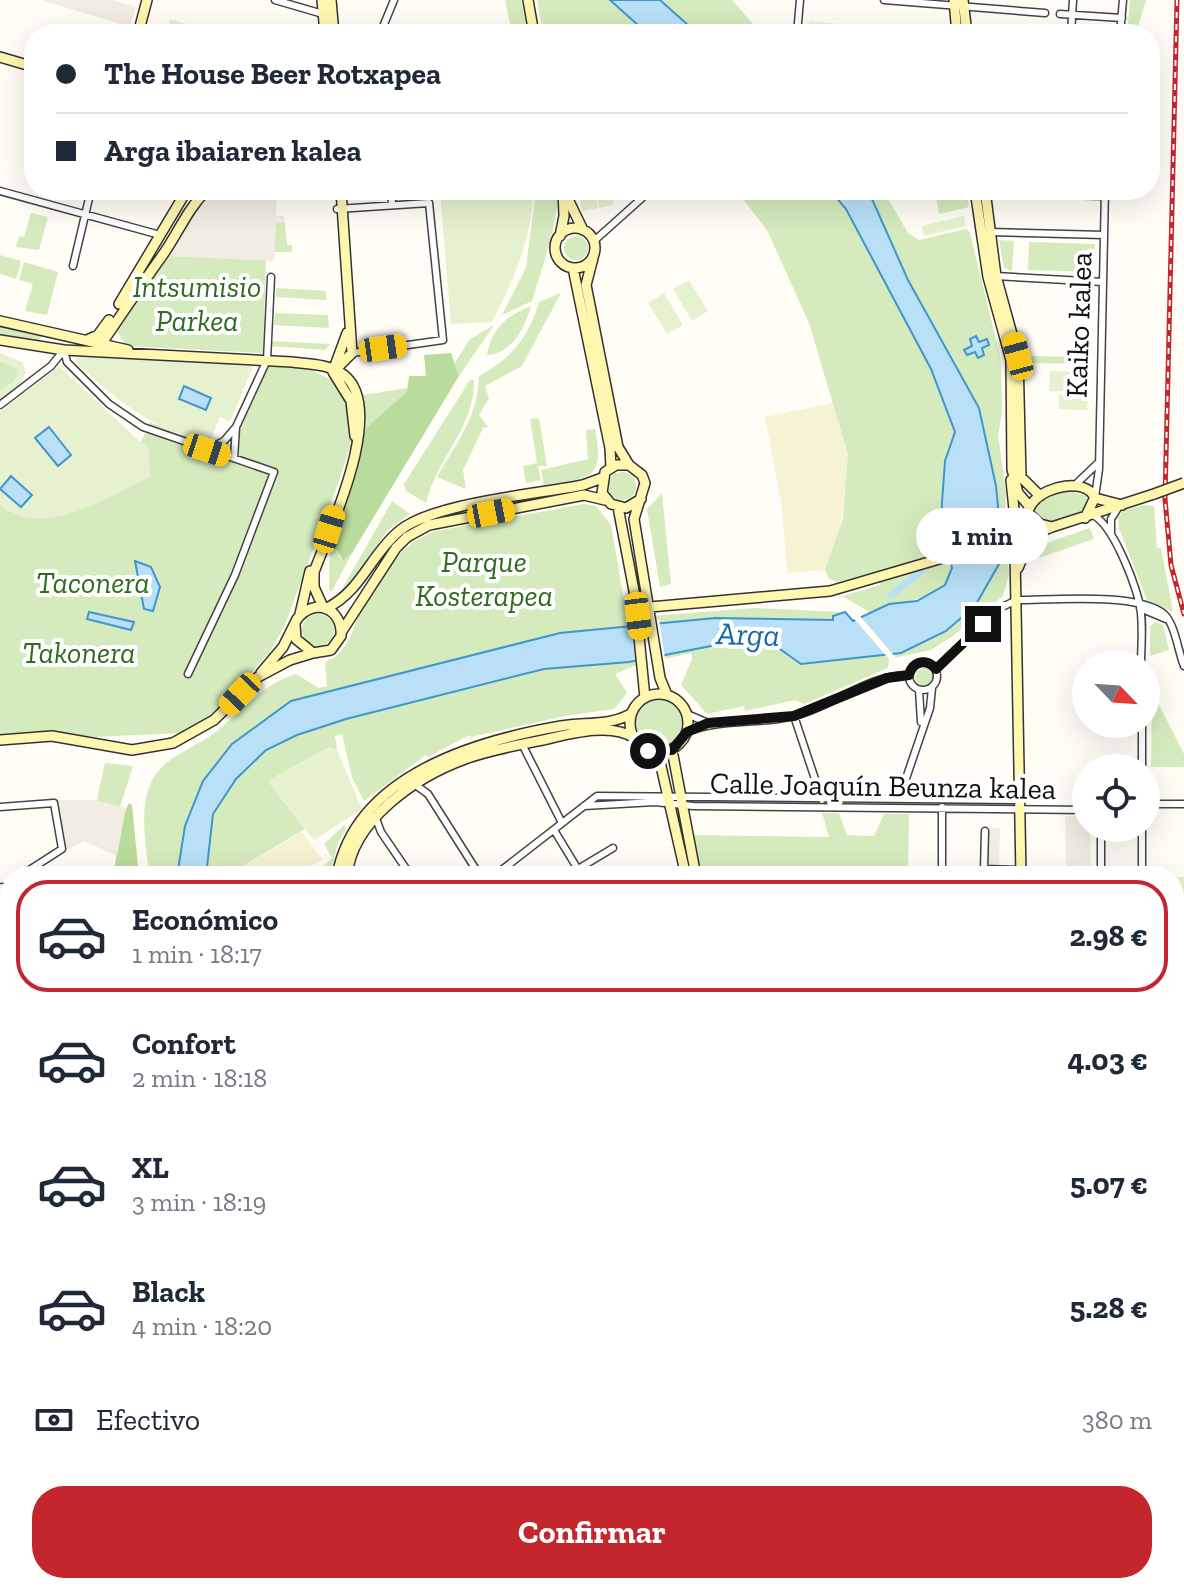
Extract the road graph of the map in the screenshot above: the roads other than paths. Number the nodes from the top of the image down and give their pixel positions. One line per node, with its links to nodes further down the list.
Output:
1 (147, 0): 17 (street)
2 (275, 0): 13 (street)
3 (322, 0): 13 (street)
4 (331, 0): 19 (street)
5 (394, 0): 20 (street)
6 (528, 0): 21 (street)
7 (800, 0): 22 (street)
8 (884, 0): 11 (street)
9 (1073, 0): 15 (street)
10 (1123, 0): 16 (street)
11 (959, 3): 12 (street); 23 (street); 24 (street)
12 (1045, 13)
13 (323, 14): 18 (street)
14 (1060, 14): 15 (street)
15 (1072, 15): 16 (street); 25 (street)
16 (1122, 18): 26 (street)
17 (141, 24)
18 (324, 24)
19 (333, 24)
20 (384, 24)
21 (532, 24)
22 (798, 24)
23 (958, 24)
24 (964, 24)
25 (1072, 24)
26 (1121, 24)
27 (0, 57): 28 (street)
28 (24, 64)
29 (0, 191): 30 (street)
30 (24, 197)
31 (34, 200): 46 (street)
32 (89, 200): 46 (street)
33 (181, 200): 49 (street)
34 (196, 200): 64 (street)
35 (338, 200): 45 (street)
36 (340, 200): 45 (street)
37 (392, 200): 44 (street)
38 (564, 200): 51 (street)
39 (569, 200): 47 (street)
40 (640, 200): 52 (street)
41 (977, 200): 56 (street)
42 (986, 200): 48 (street)
43 (1105, 200): 50 (street, Kaiko kalea)
44 (392, 203): 45 (street); 68 (street)
45 (340, 208): 68 (street); 70 (street)
46 (86, 214): 49 (street); 54 (street)
47 (583, 230): 51 (street); 52 (street)
48 (990, 232): 50 (street); 56 (street)
49 (160, 235): 62 (street)
50 (1104, 235): 59 (street, Kaiko kalea)
51 (560, 236): 55 (street)
52 (594, 241): 53 (street)
53 (593, 258): 55 (street); 76 (street)
54 (73, 266)
55 (573, 268): 77 (street)
56 (992, 275): 58 (street); 60 (street); 78 (street)
57 (271, 277): 69 (street)
58 (1012, 279): 59 (street); 60 (street)
59 (1103, 282): 75 (street, Kaiko kalea)
60 (1000, 292): 82 (street)
61 (0, 321): 62 (street)
62 (89, 339): 64 (street)
63 (0, 340): 65 (street)
64 (102, 343): 66 (street); 67 (street)
65 (64, 350): 66 (street); 71 (street); 73 (street)
66 (82, 352): 67 (street)
67 (139, 352): 69 (street)
68 (352, 353): 70 (street)
69 (267, 360): 70 (street); 72 (street)
70 (336, 366): 100 (street); 103 (street)
71 (0, 405)
72 (236, 427): 73 (street); 74 (street)
73 (207, 450): 74 (street)
74 (234, 458): 111 (street)
75 (1098, 461): 81 (street); 83 (street, Kaiko kalea)
76 (629, 465): 77 (street); 84 (street)
77 (611, 468): 79 (street)
78 (1012, 469): 88 (street); 93 (street)
79 (602, 478): 85 (street); 100 (street)
80 (1184, 483): 87 (street, bridge)
81 (1075, 485): 82 (street); 83 (street)
82 (1040, 496): 88 (street)
83 (1095, 498): 87 (street); 89 (street)
84 (641, 499): 86 (street); 101 (street)
85 (605, 500): 86 (street); 106 (street)
86 (618, 507): 97 (street)
87 (1120, 507): 89 (street); 91 (street)
88 (1028, 512): 90 (street); 93 (street)
89 (1089, 516): 90 (street); 91 (street)
90 (1052, 527): 92 (street)
91 (1111, 532): 99 (street)
92 (1031, 536): 93 (street); 96 (street)
93 (1013, 538): 94 (street); 95 (street)
94 (997, 544): 95 (street); 101 (street)
95 (1015, 558): 96 (street)
96 (1016, 575): 98 (street)
97 (635, 596): 101 (street); 117 (street)
98 (1017, 600): 99 (street); 110 (street); 133 (street)
99 (1140, 605): 102 (street); 104 (street); 105 (street)
100 (325, 607): 103 (street); 106 (street)
101 (651, 610): 116 (street)
102 (1158, 616): 104 (street); 105 (street)
103 (298, 619): 108 (street); 113 (street)
104 (1169, 620): 109 (street)
105 (1140, 627): 107 (street)
106 (342, 631): 108 (street)
107 (1141, 650)
108 (313, 653): 113 (street)
109 (1184, 666)
110 (936, 669): 112 (street); 114 (street)
111 (188, 674)
112 (909, 675): 115 (street); 120 (street)
113 (258, 677): 125 (street)
114 (932, 688): 115 (street); 122 (street)
115 (919, 690): 122 (street)
116 (667, 695): 117 (street); 119 (street)
117 (645, 698): 118 (street)
118 (632, 713): 124 (street); 147 (street)
119 (687, 714): 121 (street); 123 (street)
120 (794, 716): 121 (street); 131 (street)
121 (708, 723): 123 (street)
122 (921, 727): 132 (street)
123 (687, 732): 127 (street)
124 (634, 738): 126 (street); 128 (street)
125 (0, 740)
126 (522, 744): 129 (street); 140 (street)
127 (672, 750): 128 (street); 130 (street)
128 (658, 753): 130 (street)
129 (417, 786): 139 (street); 150 (street)
130 (675, 800): 131 (street, Calle Joaquín Beunza kalea); 140 (street, Calle Joaquín Beunza kalea); 154 (street); 155 (street)
131 (823, 801): 132 (street, Calle Joaquín Beunza kalea)
132 (899, 802): 133 (street, Calle Joaquín Beunza kalea); 137 (street, Calle Joaquín Beunza kalea)
133 (1019, 804): 137 (street, Calle Joaquín Beunza kalea); 138 (street, Calle Joaquín Beunza kalea); 158 (street)
134 (1160, 804): 135 (street)
135 (1184, 804)
136 (0, 807): 146 (street)
137 (942, 807): 156 (street)
138 (1072, 809)
139 (375, 816): 148 (street); 149 (street)
140 (562, 823): 141 (street, Calle Joaquín Beunza kalea)
141 (554, 830): 151 (street, Calle Joaquín Beunza kalea); 152 (street)
142 (985, 831): 157 (street)
143 (1101, 842): 159 (street)
144 (1142, 842): 160 (street)
145 (613, 848): 153 (street)
146 (36, 866)
147 (339, 866)
148 (350, 866)
149 (404, 866)
150 (474, 866)
151 (508, 866)
152 (576, 866)
153 (589, 866)
154 (684, 866)
155 (693, 866)
156 (942, 866)
157 (984, 866)
158 (1021, 866)
159 (1101, 866)
160 (1142, 866)
161 (1110, 1594): 162 (street)
162 (1117, 1594)

